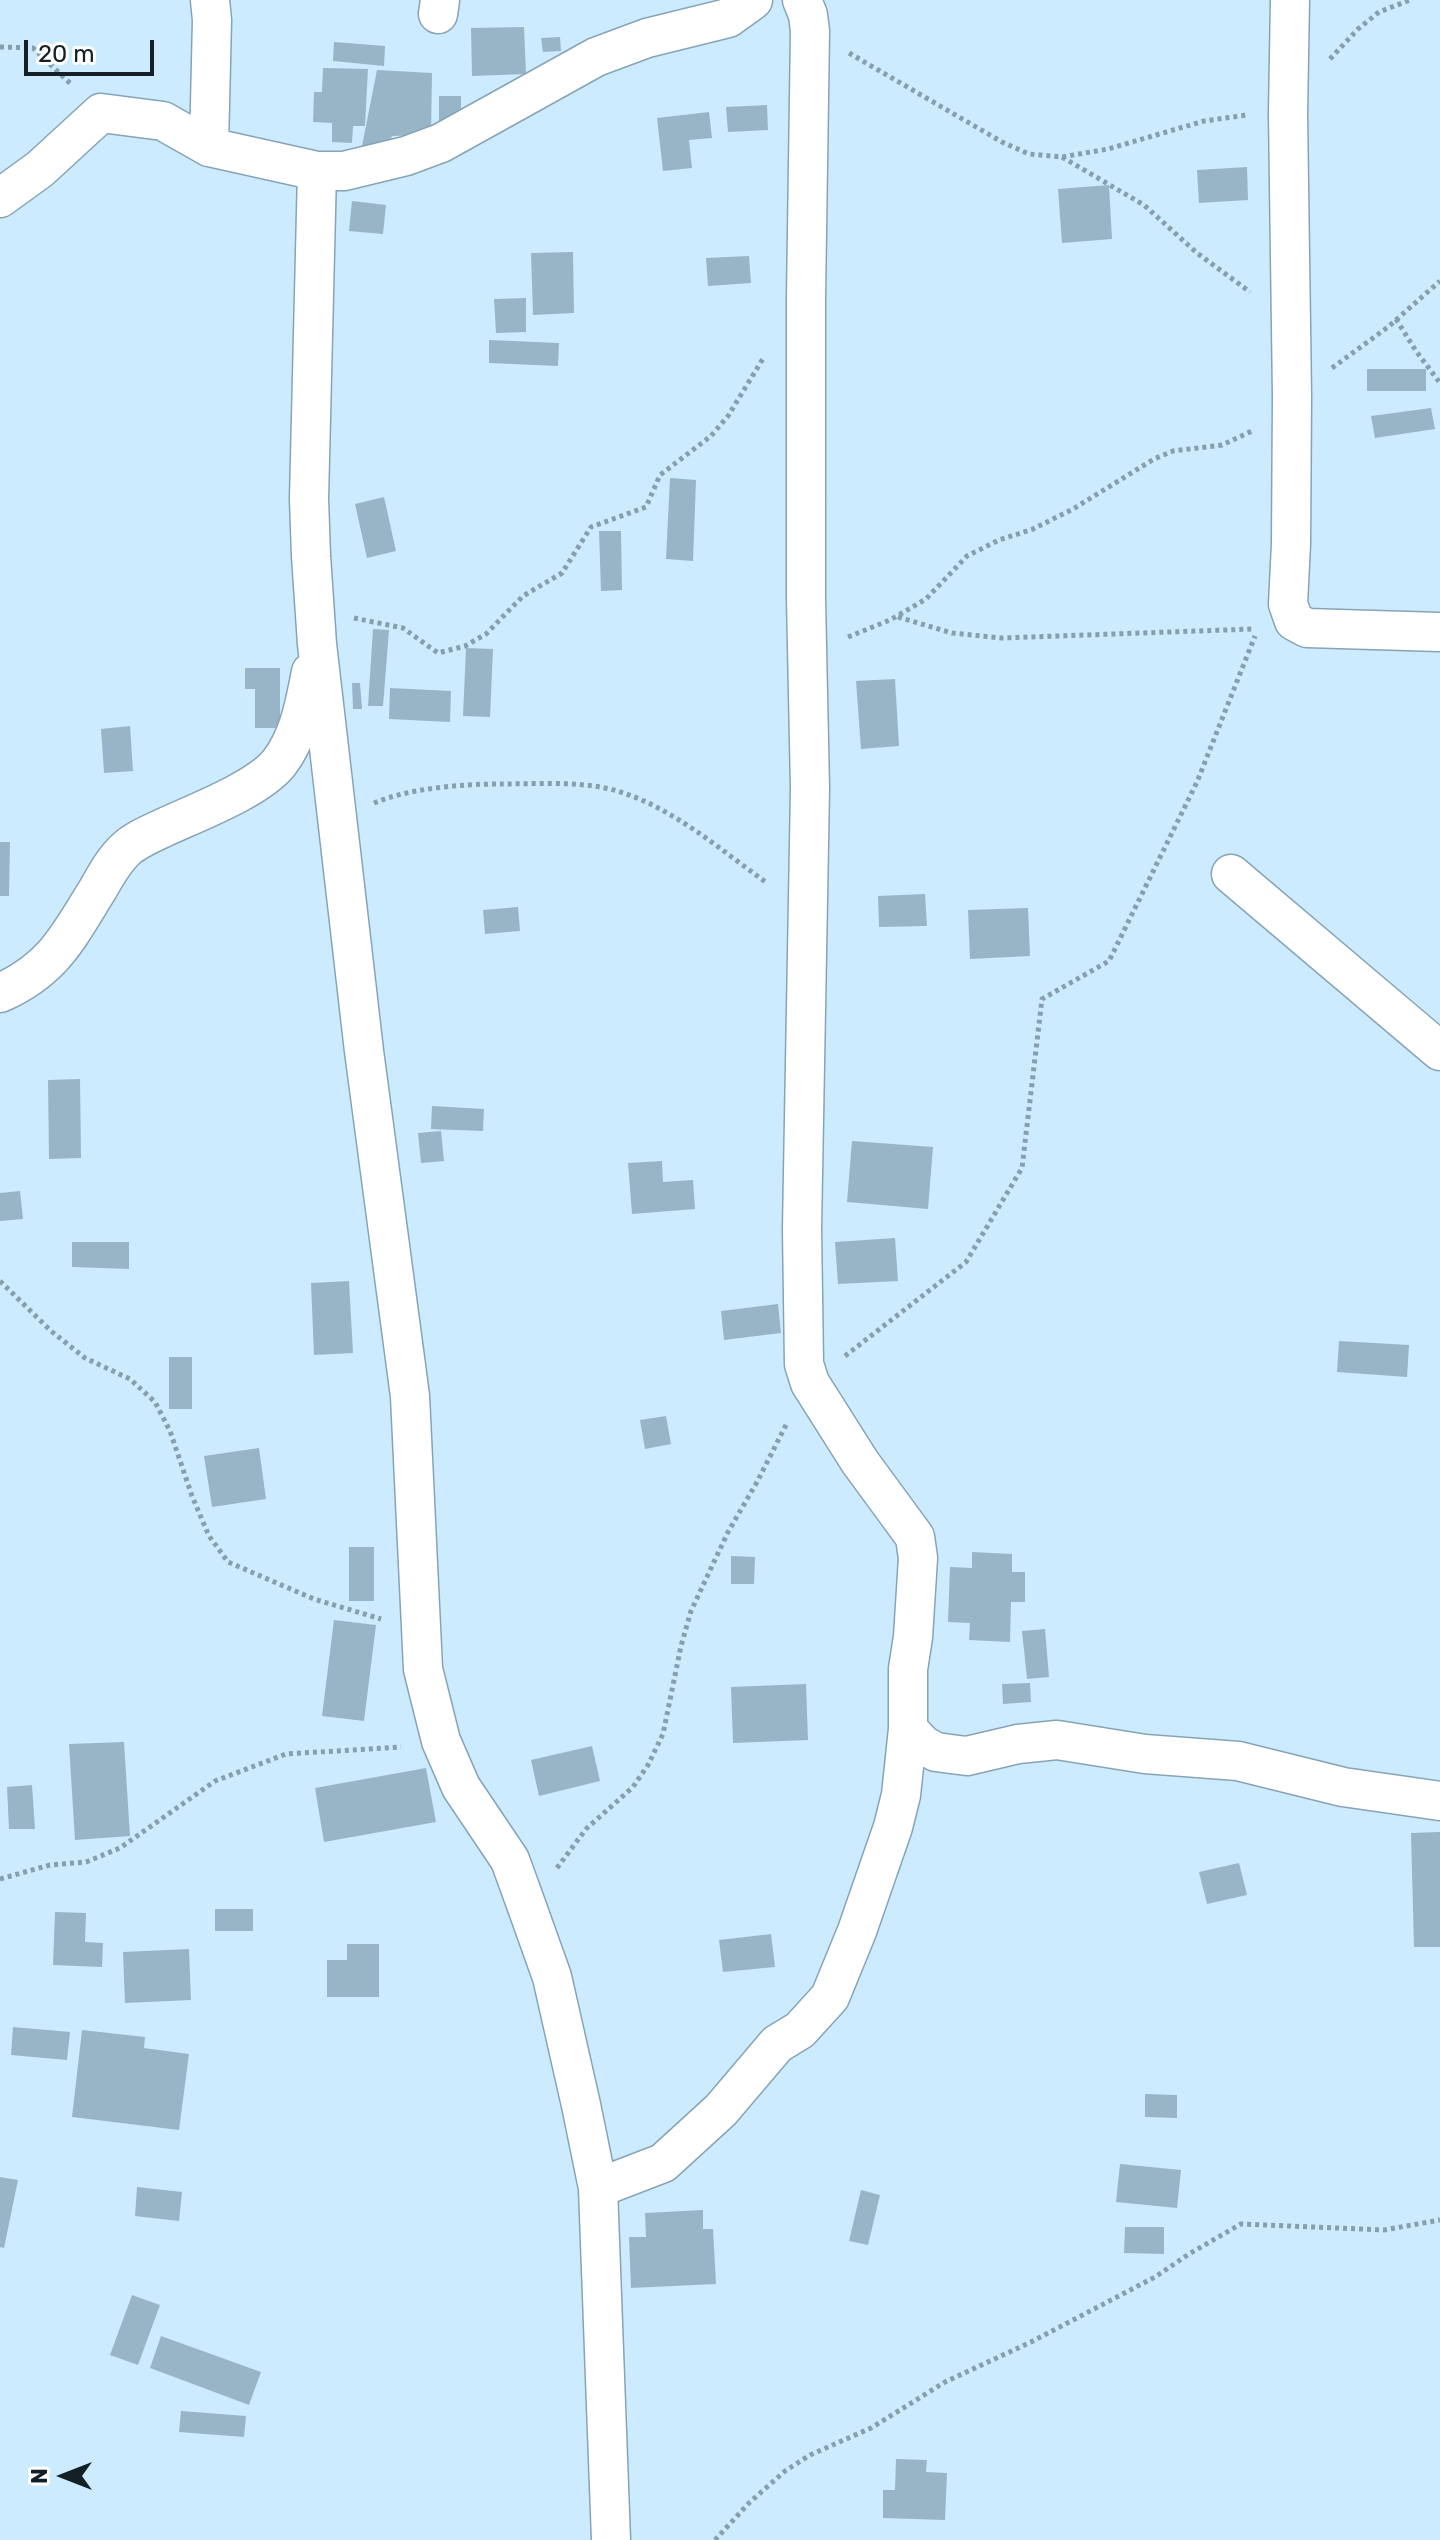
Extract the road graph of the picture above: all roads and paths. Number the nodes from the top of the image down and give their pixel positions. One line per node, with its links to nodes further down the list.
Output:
1 (210, 0): 10 (street)
2 (753, 0): 12 (street)
3 (1290, 0): 9 (street)
4 (1410, 0): 7 (path)
5 (806, 15): 11 (path); 23 (street)
6 (0, 47): 8 (path)
7 (1328, 61)
8 (101, 113): 10 (street); 13 (street)
9 (1288, 113): 11 (path); 15 (street)
10 (209, 147): 12 (street)
11 (1062, 157): 15 (path)
12 (317, 171): 21 (street)
13 (0, 198)
14 (1440, 281): 16 (path)
15 (1289, 314): 19 (street)
16 (1396, 319): 18 (path); 19 (path)
17 (767, 353): 21 (path)
18 (1440, 383)
19 (1292, 397): 20 (path); 22 (street)
20 (897, 616): 23 (path); 30 (path)
21 (316, 627): 24 (street); 27 (street)
22 (1440, 632)
23 (808, 651): 26 (street)
24 (337, 819): 26 (path); 33 (street)
25 (1231, 874): 28 (street)
26 (808, 916): 30 (street)
27 (0, 993)
28 (1440, 1051)
29 (0, 1281): 31 (path)
30 (810, 1383): 32 (street); 36 (path)
31 (384, 1619)
32 (908, 1729): 34 (street); 37 (street)
33 (441, 1741): 35 (path); 36 (street)
34 (1440, 1801)
35 (0, 1879)
36 (527, 1907): 37 (street)
37 (598, 2188): 39 (street)
38 (1440, 2220): 40 (path)
39 (611, 2540)
40 (715, 2540)

